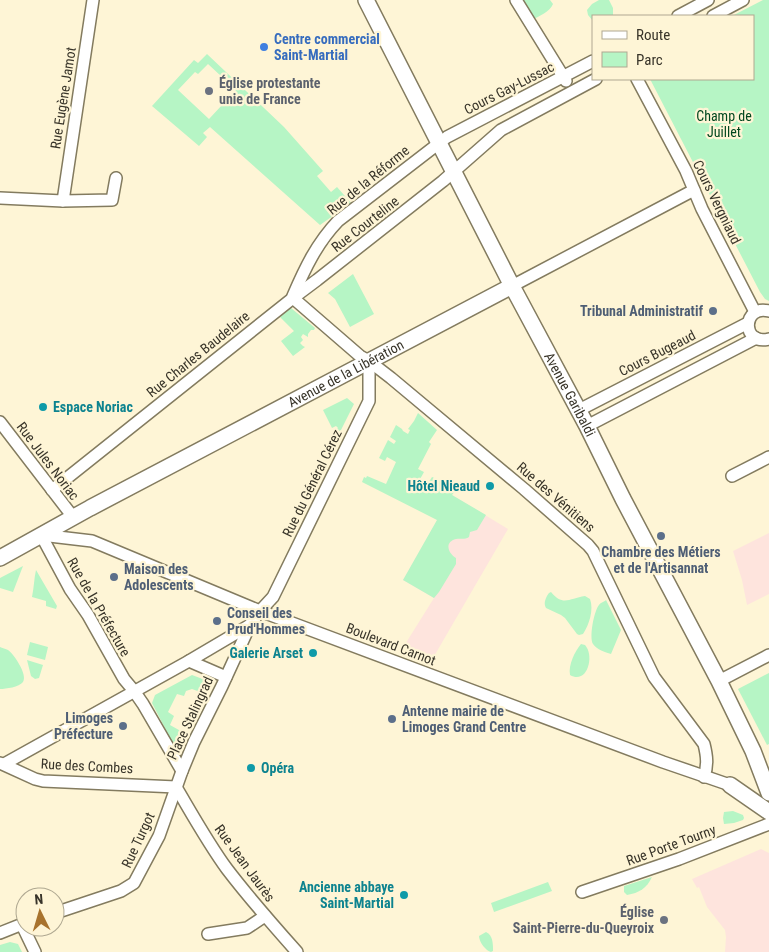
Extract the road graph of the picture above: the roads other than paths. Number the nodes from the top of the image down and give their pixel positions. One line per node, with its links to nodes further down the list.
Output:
1 (93, 0): 18 (street, Rue Eugène Jamot)
2 (366, 0): 13 (main road, Avenue Garibaldi)
3 (516, 0): 9 (street)
4 (708, 0): 6 (street)
5 (743, 0): 7 (street)
6 (680, 15)
7 (715, 15)
8 (592, 62): 9 (street, Cours Gay-Lussac)
9 (564, 77): 12 (street); 13 (street, Cours Gay-Lussac)
10 (594, 80): 12 (street)
11 (638, 80): 16 (street, Cours Vergniaud)
12 (572, 92): 14 (street)
13 (439, 143): 14 (main road, Avenue Garibaldi); 20 (street, Rue de la Réforme)
14 (454, 171): 19 (main road, Avenue Garibaldi); 20 (street, Rue Courteline)
15 (116, 178): 18 (street)
16 (694, 190): 19 (street, Avenue de la Libération); 22 (street, Cours Vergniaud)
17 (0, 198): 18 (street)
18 (63, 201)
19 (512, 286): 26 (main road, Avenue de la Libération); 27 (main road, Avenue Garibaldi)
20 (293, 298): 26 (street, Rue des Vénitiens); 32 (street, Rue Charles Baudelaire)
21 (769, 311): 22 (street)
22 (755, 312): 23 (street)
23 (748, 323): 24 (street); 27 (street, Cours Bugeaud)
24 (756, 338): 25 (street); 29 (street)
25 (769, 340)
26 (370, 361): 33 (main road, Avenue de la Libération); 36 (street, Rue du Général Cérez); 45 (street, Rue des Vénitiens)
27 (579, 410): 29 (main road, Avenue Garibaldi)
28 (0, 422): 32 (street, Rue Jules Noriac)
29 (587, 426): 41 (main road, Avenue Garibaldi)
30 (769, 457): 31 (street)
31 (732, 476)
32 (52, 490): 33 (street, Rue Jules Noriac)
33 (73, 517): 34 (main road, Avenue de la Libération)
34 (41, 535): 35 (main road, Avenue de la Libération); 36 (street, Boulevard Carnot); 42 (street, Rue de la Préfecture)
35 (0, 558)
36 (260, 611): 37 (street, Place Stalingrad); 45 (street, Boulevard Carnot)
37 (250, 625): 39 (street, Place Stalingrad); 40 (street, Place Stalingrad)
38 (769, 656): 41 (street)
39 (189, 661): 40 (street, Place Stalingrad); 42 (street, Place Stalingrad)
40 (226, 676): 44 (street, Place Stalingrad)
41 (719, 681): 48 (main road, Avenue Garibaldi)
42 (134, 691): 43 (street); 44 (street, Place Stalingrad)
43 (2, 763): 47 (street, Rue des Combes)
44 (182, 771): 47 (street, Place Stalingrad)
45 (704, 776): 46 (street, Boulevard Carnot)
46 (730, 785): 48 (main road); 49 (main road)
47 (176, 787): 52 (street, Rue Turgot); 53 (street, Rue Jean Jaurès)
48 (769, 792)
49 (769, 812)
50 (769, 824): 51 (street, Rue Porte Tourny)
51 (582, 892)
52 (65, 910)
53 (265, 916): 56 (street); 59 (street, Rue Jean Jaurès)
54 (15, 927): 55 (street)
55 (0, 933)
56 (208, 934)
57 (29, 937): 58 (street)
58 (36, 952)
59 (297, 952)

